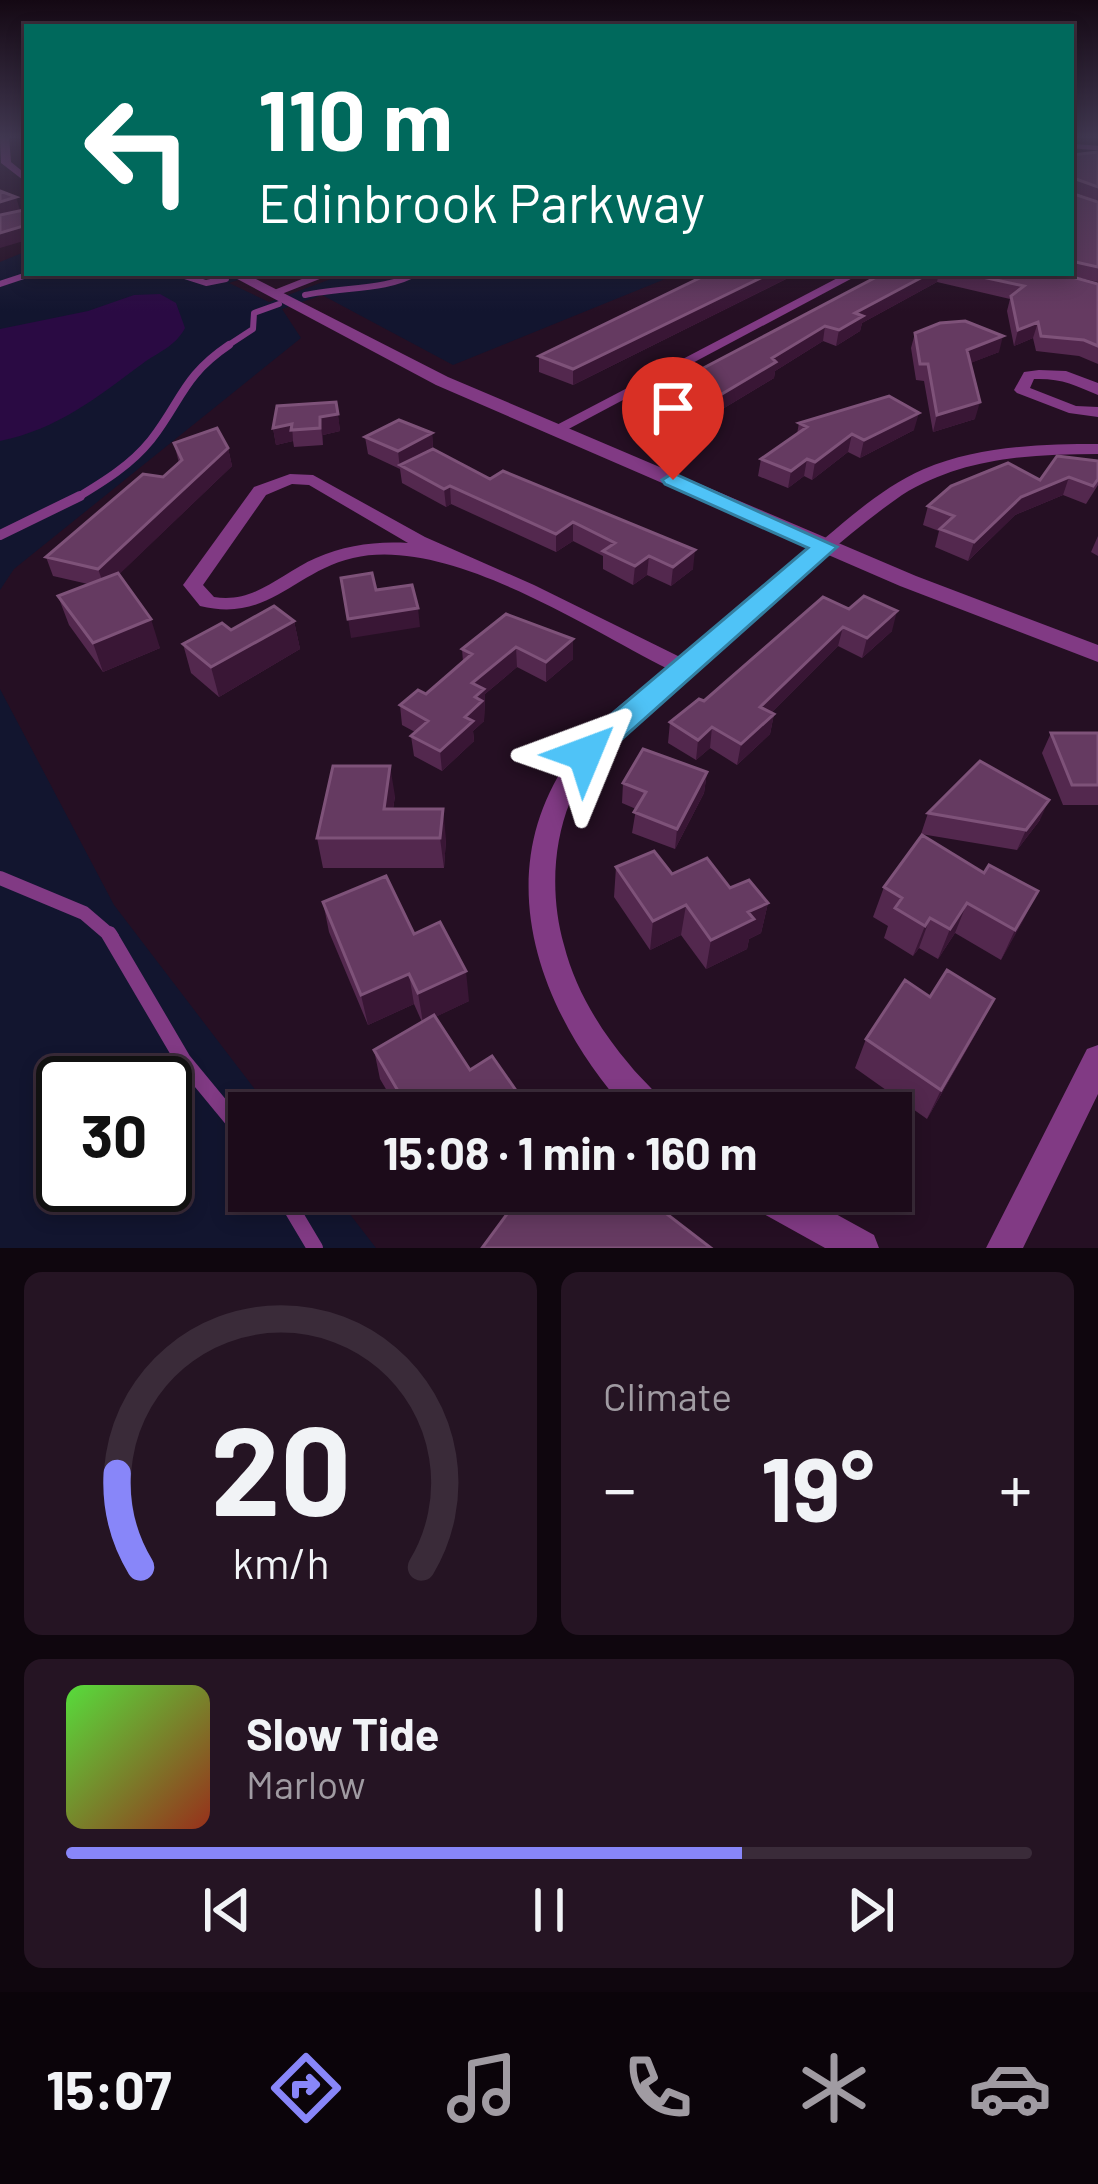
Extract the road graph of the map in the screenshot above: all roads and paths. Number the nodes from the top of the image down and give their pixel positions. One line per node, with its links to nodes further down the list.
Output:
1 (184, 276): 2 (lane)
2 (230, 276): 7 (street)
3 (323, 276): 7 (street)
4 (412, 276): 6 (lane)
5 (850, 276): 10 (street)
6 (304, 295)
7 (277, 298): 10 (street); 12 (lane)
8 (1098, 390): 9 (street)
9 (1098, 412)
10 (555, 430): 13 (street)
11 (1098, 449): 13 (street)
12 (0, 535)
13 (825, 547): 15 (street); 16 (street)
14 (455, 558): 14 (street); 16 (street)
15 (1098, 654)
16 (685, 668): 19 (street)
17 (0, 878): 20 (lane)
18 (1098, 1060): 25 (street)
19 (630, 1092)
20 (228, 1115)
21 (293, 1212): 23 (lane)
22 (797, 1212): 24 (street)
23 (315, 1248)
24 (861, 1248)
25 (1004, 1248)

